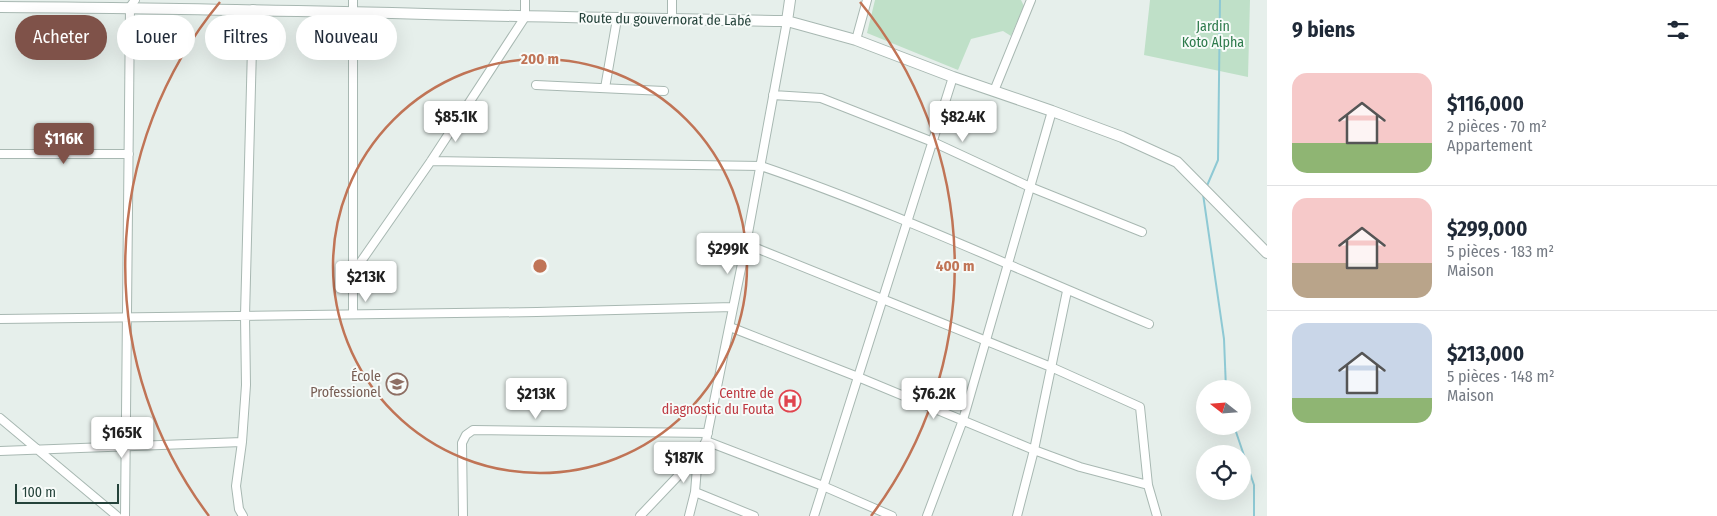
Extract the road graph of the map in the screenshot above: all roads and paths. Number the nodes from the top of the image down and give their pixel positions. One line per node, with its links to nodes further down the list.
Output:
1 (353, 0): 10 (street)
2 (525, 0): 11 (street)
3 (672, 0): 13 (street)
4 (790, 0): 14 (street)
5 (867, 0): 15 (street)
6 (1031, 0): 20 (street)
7 (132, 4): 8 (street, Route du gouvernorat de Labé); 9 (street, Route du gouvernorat de Labé); 25 (street)
8 (0, 7)
9 (254, 9): 10 (street, Route du gouvernorat de Labé); 39 (street)
10 (353, 13): 11 (street, Route du gouvernorat de Labé); 34 (street)
11 (525, 17): 12 (street, Route du gouvernorat de Labé); 26 (street)
12 (617, 19): 13 (street, Route du gouvernorat de Labé); 18 (street)
13 (672, 20): 14 (street, Route du gouvernorat de Labé)
14 (787, 21): 15 (street, Route du gouvernorat de Labé); 21 (street)
15 (856, 40): 16 (street, Route du gouvernorat de Labé)
16 (953, 77): 20 (street, Route du gouvernorat de Labé); 23 (street)
17 (536, 85): 18 (street)
18 (605, 88): 19 (street)
19 (664, 91)
20 (994, 91): 22 (street, Route du gouvernorat de Labé)
21 (773, 95): 23 (street); 27 (street)
22 (1052, 111): 28 (street); 32 (street, Route du gouvernorat de Labé)
23 (933, 142): 28 (street); 29 (street)
24 (0, 154): 25 (street)
25 (129, 154): 40 (street)
26 (431, 161): 27 (street); 34 (street)
27 (761, 166): 29 (street); 31 (street)
28 (1030, 187): 30 (street); 33 (street)
29 (908, 221): 33 (street); 36 (street)
30 (1142, 232)
31 (746, 244): 36 (street); 37 (street)
32 (1265, 249)
33 (1008, 265): 35 (street); 44 (street)
34 (353, 273): 38 (street)
35 (1067, 291): 42 (street); 45 (street)
36 (882, 299): 44 (street); 46 (street)
37 (733, 307): 38 (street); 43 (street)
38 (353, 314): 39 (street)
39 (246, 316): 40 (street); 51 (street)
40 (127, 318): 41 (street); 52 (street)
41 (0, 319)
42 (1149, 324)
43 (730, 327): 46 (street); 49 (street)
44 (986, 341): 45 (street); 48 (street)
45 (1051, 367): 54 (street); 57 (street)
46 (858, 377): 48 (street); 58 (street)
47 (0, 418): 53 (street)
48 (963, 420): 54 (street); 69 (street)
49 (708, 433): 50 (street); 63 (street)
50 (706, 441): 56 (street); 58 (street)
51 (242, 442): 52 (street); 62 (street)
52 (126, 448): 53 (street); 61 (street)
53 (38, 450): 55 (street); 60 (street)
54 (1034, 450): 57 (street); 70 (street)
55 (0, 451)
56 (698, 455): 59 (street); 64 (street)
57 (1148, 485): 71 (street)
58 (823, 486): 67 (street); 68 (street)
59 (695, 492): 65 (street); 66 (street)
60 (112, 515)
61 (125, 516)
62 (242, 516)
63 (463, 516)
64 (640, 516)
65 (690, 516)
66 (754, 516)
67 (814, 516)
68 (892, 516)
69 (927, 516)
70 (1018, 516)
71 (1157, 516)

